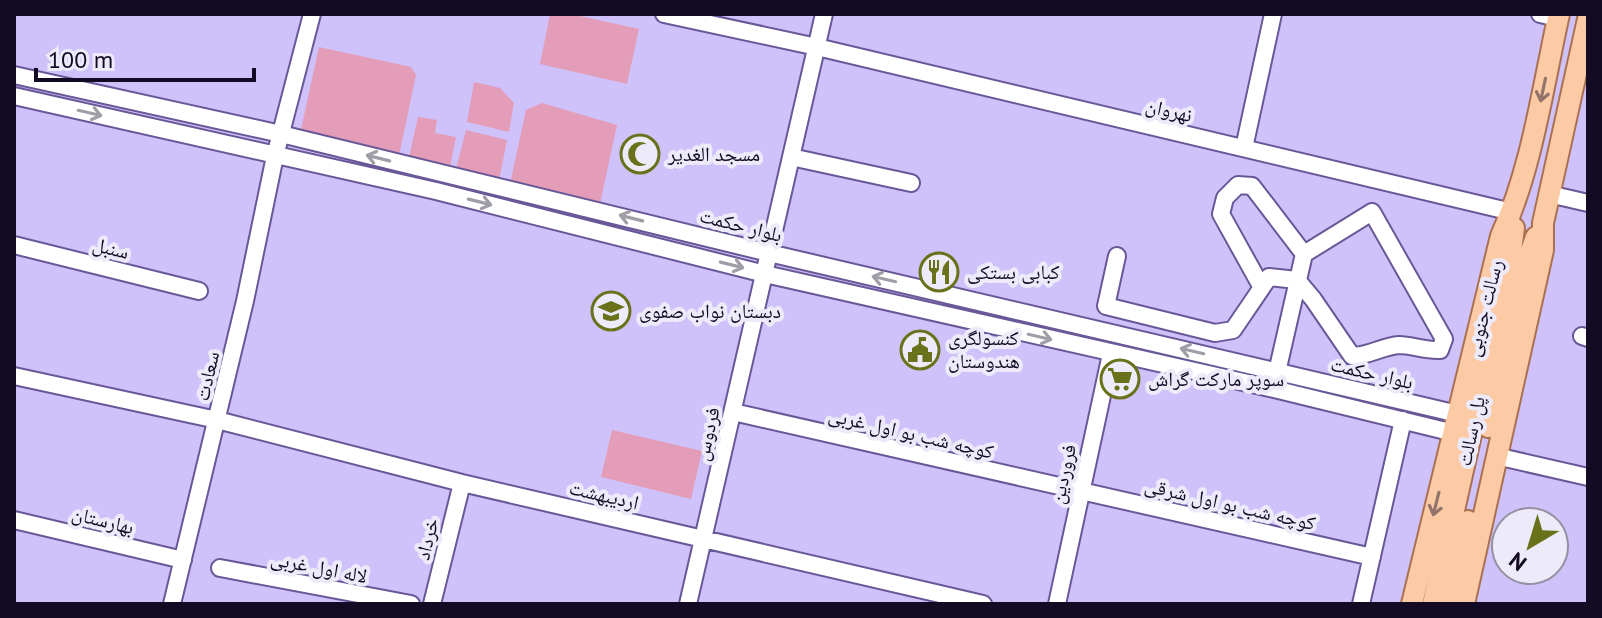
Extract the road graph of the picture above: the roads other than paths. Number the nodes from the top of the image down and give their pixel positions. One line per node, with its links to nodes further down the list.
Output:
1 (312, 14): 10 (street, سعادت)
2 (664, 14): 7 (street, نهروان)
3 (824, 14): 7 (street, فردوس)
4 (1273, 14): 11 (street)
5 (1552, 15): 17 (main road, رسالت جنوبی, one-way to 17)
6 (1588, 19): 15 (main road)
7 (817, 47): 11 (street, نهروان); 13 (street, فردوس)
8 (14, 75): 10 (street, بلوار حکمت)
9 (14, 96): 12 (street, بلوار حکمت, one-way to 12)
10 (281, 134): 12 (street, سعادت); 20 (street, بلوار حکمت, one-way to 10)
11 (1244, 148): 17 (street, نهروان)
12 (275, 156): 24 (street, بلوار حکمت, one-way to 24); 33 (street, سعادت)
13 (791, 157): 14 (street); 20 (street, فردوس)
14 (911, 183)
15 (1549, 194): 16 (street); 18 (main road)
16 (1588, 203)
17 (1512, 212): 23 (main road, پل رسالت); 35 (main road, رسالت جنوبی)
18 (1543, 223): 23 (main road, پل رسالت); 36 (main road)
19 (14, 245): 27 (street, سنبل)
20 (769, 253): 24 (street, فردوس); 29 (street, بلوار حکمت, one-way to 20)
21 (1304, 254): 25 (street); 25 (street); 26 (street)
22 (1117, 256): 26 (street)
23 (1517, 268): 53 (main road, پل رسالت); 54 (main road, پل رسالت)
24 (765, 274): 28 (street, بلوار حکمت, one-way to 28); 32 (street, فردوس)
25 (1297, 280): 26 (street); 29 (street)
26 (1261, 286)
27 (199, 291)
28 (1111, 354): 31 (street, بلوار حکمت); 39 (street, فروردین)
29 (1277, 371): 31 (street); 35 (street, بلوار حکمت)
30 (14, 376): 33 (street, اردیبهشت)
31 (1274, 389): 34 (street, بلوار حکمت)
32 (733, 412): 39 (street, کوچه شب بو اول غربی); 41 (street, فردوس)
33 (217, 420): 38 (street, اردیبهشت); 43 (street, سعادت)
34 (1403, 420): 35 (street, بلوار حکمت); 42 (street)
35 (1456, 423): 52 (main road, رسالت جنوبی, one-way to 52)
36 (1496, 456): 37 (street); 55 (main road)
37 (1588, 477)
38 (462, 483): 41 (street, اردیبهشت); 47 (street, خرداد)
39 (1080, 490): 42 (street, کوچه شب بو اول شرقی); 50 (street, فروردین)
40 (14, 520): 43 (street, بهارستان)
41 (703, 537): 48 (street, فردوس); 49 (street, اردیبهشت)
42 (1372, 557): 51 (street)
43 (183, 560): 45 (street, سعادت)
44 (220, 568): 46 (street, لاله اول غربی)
45 (172, 604)
46 (411, 604)
47 (432, 604)
48 (688, 604)
49 (983, 604)
50 (1057, 604)
51 (1361, 604)
52 (1412, 604)
53 (1433, 604)
54 (1450, 604)
55 (1464, 604)

